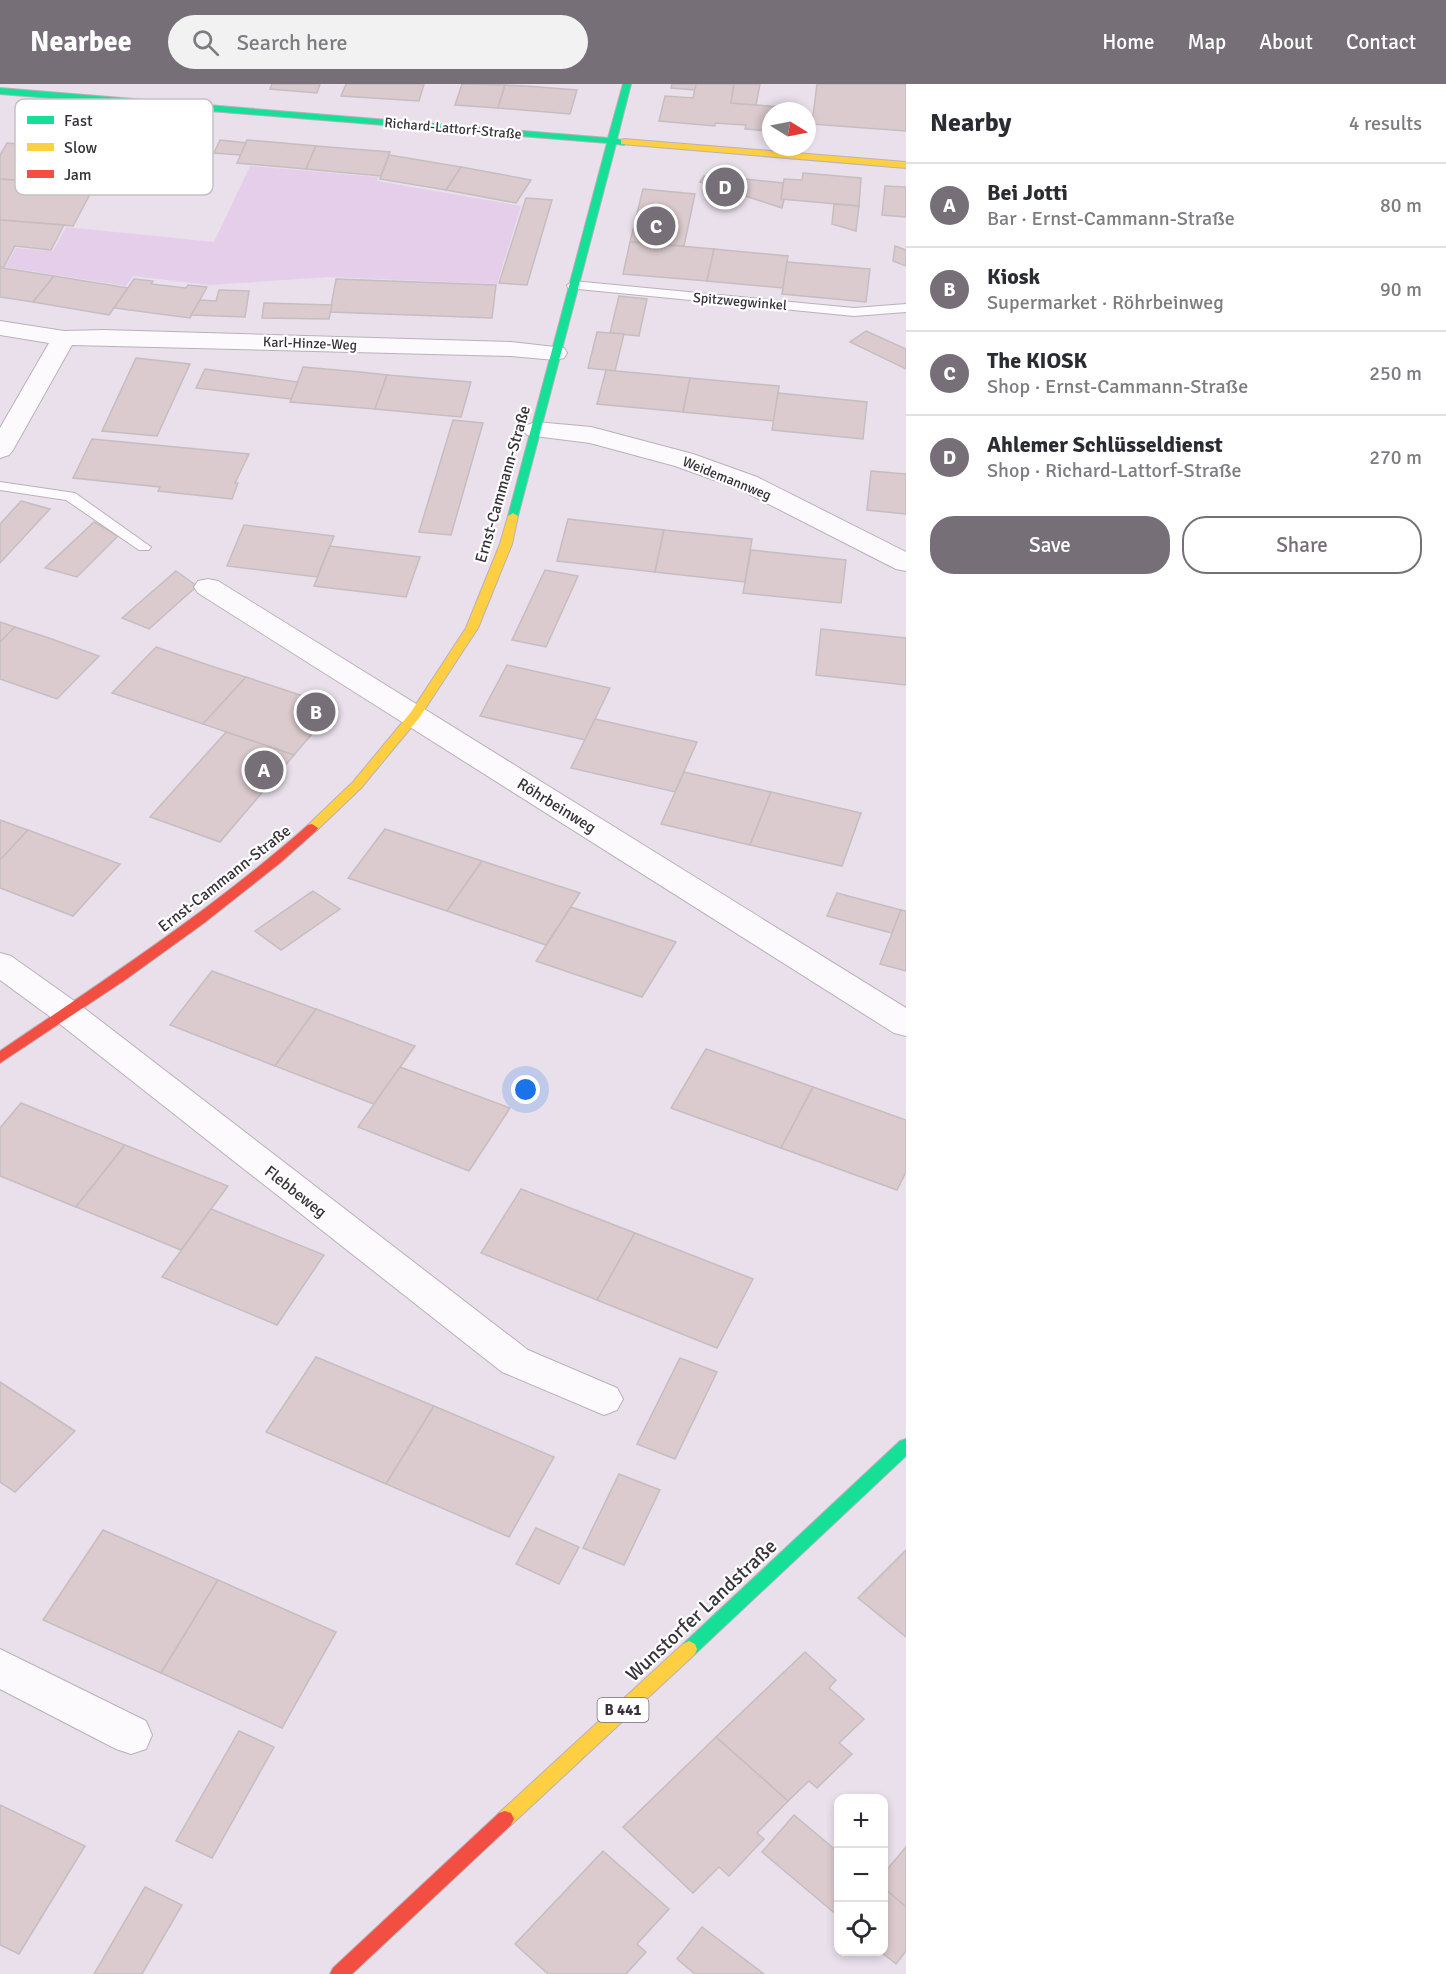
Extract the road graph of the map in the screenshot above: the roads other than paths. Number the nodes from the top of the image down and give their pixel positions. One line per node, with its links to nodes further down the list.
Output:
1 (627, 84): 5 (street, Ernst-Cammann-Straße)
2 (0, 91): 3 (street, Richard-Lattorf-Straße)
3 (98, 99)
4 (213, 108): 5 (street, Richard-Lattorf-Straße)
5 (612, 141): 6 (street, Richard-Lattorf-Straße); 7 (street, Ernst-Cammann-Straße)
6 (906, 165)
7 (573, 285): 8 (lane, Spitzwegwinkel); 11 (street, Ernst-Cammann-Straße)
8 (906, 308)
9 (0, 328): 10 (street, Karl-Hinze-Weg)
10 (64, 338): 11 (street, Karl-Hinze-Weg); 13 (street)
11 (555, 353): 12 (street, Ernst-Cammann-Straße)
12 (536, 430): 16 (street, Weidemannweg); 18 (street, Ernst-Cammann-Straße)
13 (0, 450)
14 (0, 486): 15 (lane)
15 (144, 547)
16 (906, 563)
17 (208, 586): 18 (street, Röhrbeinweg)
18 (415, 715): 20 (street, Ernst-Cammann-Straße); 21 (street, Röhrbeinweg)
19 (0, 964): 20 (street, Flebbeweg)
20 (68, 1013): 22 (street, Ernst-Cammann-Straße); 23 (street, Flebbeweg)
21 (906, 1024)
22 (0, 1058)
23 (604, 1399)
24 (906, 1446): 27 (street, Wunstorfer Landstraße / B 441)
25 (0, 1668): 26 (street)
26 (131, 1735)
27 (339, 1974)

